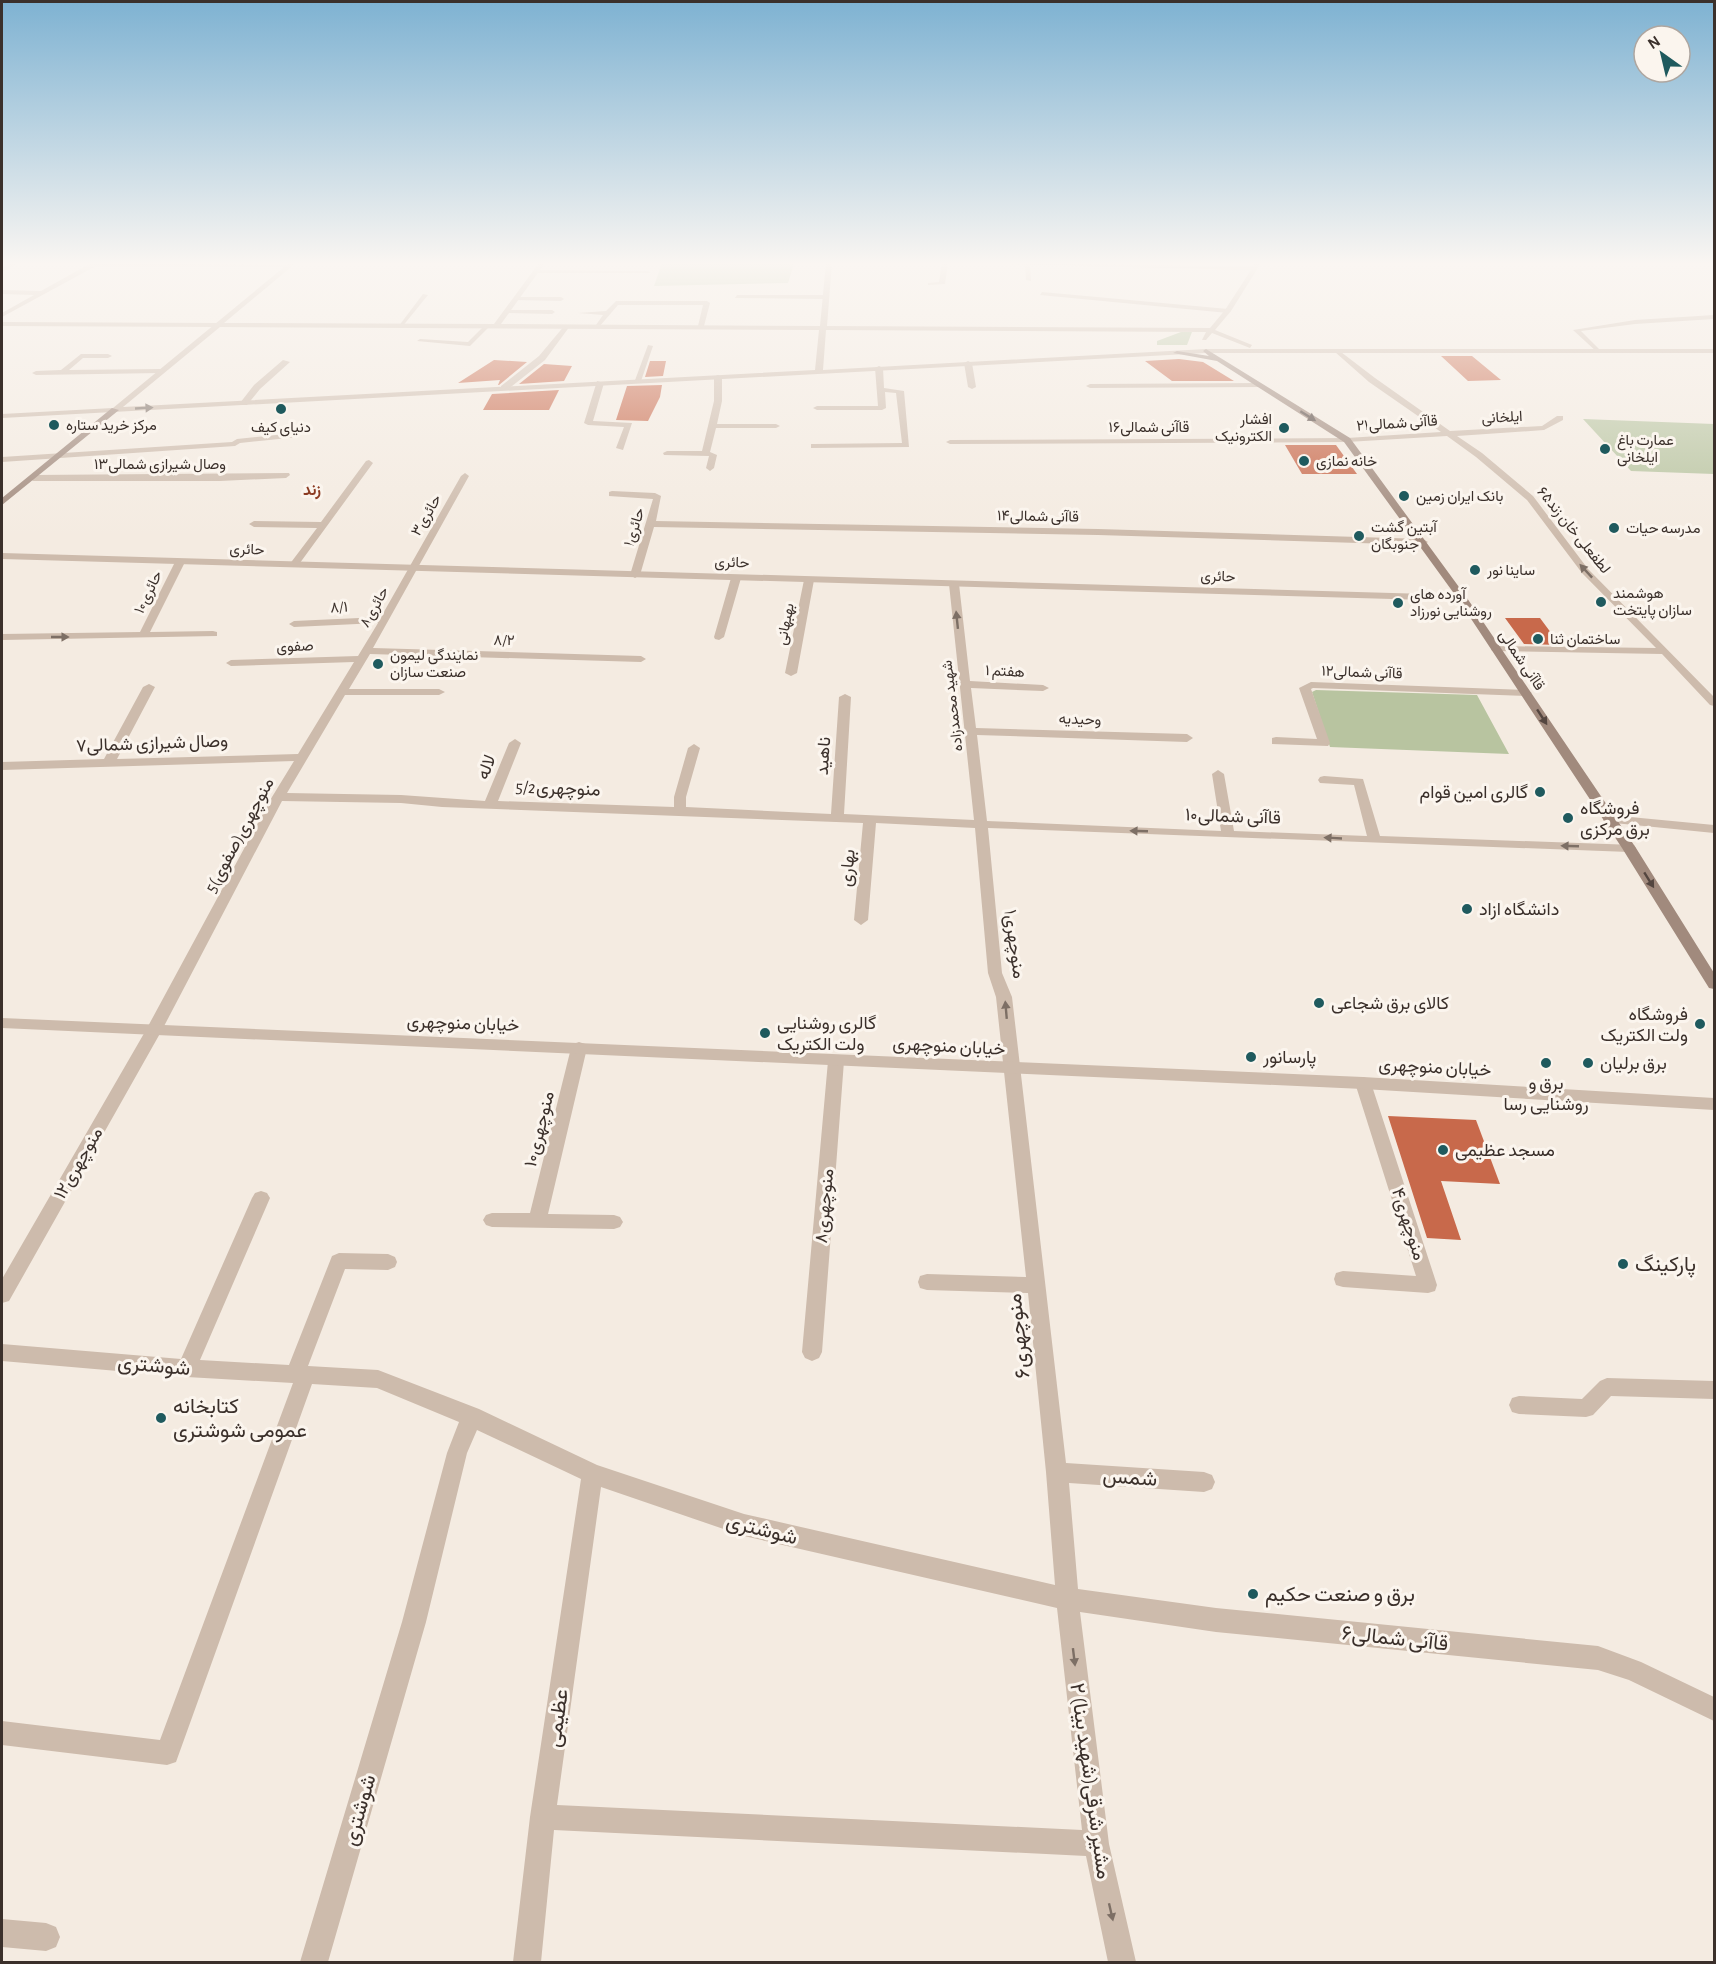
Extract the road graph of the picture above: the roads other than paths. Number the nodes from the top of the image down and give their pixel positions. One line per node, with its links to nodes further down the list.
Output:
1 (181, 355): 14 (street)
2 (545, 355): 24 (street)
3 (647, 355): 19 (street)
4 (820, 355): 15 (street)
5 (1127, 355): 12 (street)
6 (1191, 355): 10 (main road)
7 (1211, 355): 10 (main road, قاآنی شمالی)
8 (1341, 355): 33 (street, لطفعلی خان زند۶۵)
9 (108, 356): 17 (street)
10 (1219, 360): 21 (main road, قاآنی شمالی)
11 (286, 362): 26 (street)
12 (968, 363): 13 (street); 23 (street)
13 (879, 368): 15 (street); 25 (street)
14 (160, 371): 17 (street); 28 (street)
15 (819, 371): 18 (street)
16 (36, 373): 17 (street)
17 (62, 373)
18 (718, 376): 19 (street); 31 (street)
19 (637, 381): 20 (street)
20 (600, 383): 24 (street); 38 (street)
21 (1258, 385): 22 (street); 35 (main road, قاآنی شمالی, one-way to 35)
22 (1090, 386)
23 (972, 387)
24 (504, 388): 26 (street)
25 (880, 390): 27 (street); 37 (street)
26 (244, 403): 28 (street, one-way to 26)
27 (817, 408)
28 (115, 410): 29 (street); 41 (main road)
29 (2, 416)
30 (1557, 421): 33 (street, ایلخانی)
31 (712, 426): 32 (street); 40 (street)
32 (776, 426)
33 (1449, 433): 35 (street, قاآنی شمالی۲۱); 70 (street, لطفعلی خان زند۶۵, one-way to 33)
34 (296, 435): 41 (street)
35 (1347, 440): 36 (street, قاآنی شمالی۱۶); 53 (main road, قاآنی شمالی)
36 (950, 442)
37 (814, 446)
38 (620, 448)
39 (667, 453): 40 (street)
40 (706, 453): 44 (street)
41 (57, 457): 42 (street); 47 (main road)
42 (2, 460)
43 (369, 463): 52 (street)
44 (710, 468)
45 (286, 475): 47 (street, وصال شیرازی شمالی۱۳)
46 (465, 476): 57 (street, حائری۳)
47 (33, 478): 49 (main road)
48 (612, 494): 51 (street, حائری۱)
49 (3, 500)
50 (254, 524): 52 (street)
51 (652, 524): 53 (street, قاآنی شمالی۱۴); 58 (street, حائری۱)
52 (324, 525): 56 (street)
53 (1423, 542): 62 (main road, قاآنی شمالی)
54 (2, 556): 55 (street, حائری)
55 (180, 562): 56 (street, حائری); 66 (street, حائری۱۰)
56 (294, 565): 57 (street, حائری)
57 (411, 569): 58 (street, حائری); 63 (street, حائری۸)
58 (635, 575): 59 (street, حائری)
59 (736, 578): 60 (street, حائری); 68 (street)
60 (809, 580): 61 (street, حائری); 74 (street, بهبهانی)
61 (954, 584): 62 (street, حائری); 75 (street, شهید محمدزاده, one-way to 61)
62 (1462, 598): 69 (main road, قاآنی شمالی)
63 (385, 620): 64 (street, ۸/۱); 71 (street, حائری۸)
64 (294, 624)
65 (213, 634): 66 (street)
66 (143, 636): 67 (street, one-way to 66)
67 (2, 637)
68 (719, 638)
69 (1496, 649): 70 (street); 80 (main road, قاآنی شمالی)
70 (1665, 651): 82 (street, لطفعلی خان زند۶۵)
71 (363, 655): 72 (street, ۸/۲); 73 (street, صفوی); 78 (street, 5منوچهری(صفوی))
72 (641, 659)
73 (231, 663)
74 (791, 673)
75 (964, 684): 77 (street, هفتم ۱); 83 (street, شهید محمدزاده)
76 (149, 687): 89 (street)
77 (1043, 688)
78 (341, 692): 79 (street); 88 (street, 5منوچهری(صفوی))
79 (439, 692)
80 (1526, 693): 85 (street, قاآنی شمالی۱۲); 98 (main road, قاآنی شمالی, one-way to 98)
81 (845, 697): 96 (street, ناهید)
82 (1714, 704)
83 (971, 731): 84 (street, وحیدیه); 99 (street, شهید محمدزاده)
84 (1187, 738)
85 (1276, 741)
86 (515, 743): 94 (street, لاله)
87 (694, 748): 95 (street)
88 (304, 757): 89 (street, وصال شیرازی شمالی۷); 93 (street, 5منوچهری(صفوی))
89 (109, 762): 90 (street, وصال شیرازی شمالی۷)
90 (2, 766)
91 (1218, 774): 101 (street)
92 (1324, 780): 102 (street)
93 (279, 797): 94 (street, 5/2منوچهری); 107 (street, 5منوچهری(صفوی))
94 (490, 804): 95 (street, 5/2منوچهری)
95 (680, 811): 96 (street, 5/2منوچهری)
96 (837, 818): 97 (street, قاآنی شمالی۱۰)
97 (870, 819): 99 (street, قاآنی شمالی۱۰); 104 (street, بهاری)
98 (1609, 819): 100 (street); 103 (main road, قاآنی شمالی)
99 (979, 824): 101 (street, قاآنی شمالی۱۰, one-way to 99); 110 (street, منوچهری۱, one-way to 99)
100 (1714, 829)
101 (1228, 835): 102 (street, قاآنی شمالی۱۰, one-way to 101)
102 (1375, 840): 103 (street, قاآنی شمالی۱۰, one-way to 102)
103 (1629, 848): 105 (main road, قاآنی شمالی, one-way to 105)
104 (861, 920)
105 (1714, 984)
106 (2, 1023): 107 (street, خیابان منوچهری)
107 (154, 1030): 108 (street, خیابان منوچهری); 121 (street, منوچهری۱۲)
108 (579, 1047): 109 (street, خیابان منوچهری); 115 (street, منوچهری۱۰)
109 (836, 1061): 110 (street, خیابان منوچهری); 123 (street, منوچهری۸)
110 (1011, 1069): 111 (street, خیابان منوچهری); 120 (street, منوچهری۶)
111 (1363, 1083): 112 (street, خیابان منوچهری); 118 (street, منوچهری۴)
112 (1714, 1104)
113 (261, 1198): 124 (street)
114 (492, 1220): 115 (street)
115 (537, 1221): 116 (street)
116 (614, 1222)
117 (388, 1262): 125 (street)
118 (1343, 1279)
119 (927, 1282): 120 (street)
120 (1036, 1285): 129 (street, منوچهری۶)
121 (4, 1286)
122 (2, 1352): 124 (street, شوشتری)
123 (812, 1352)
124 (187, 1368): 125 (street, شوشتری)
125 (300, 1374): 128 (street, شوشتری); 134 (street)
126 (1714, 1390): 127 (street)
127 (1519, 1405)
128 (472, 1416): 130 (street, شوشتری); 139 (street, شوشتری)
129 (1057, 1472): 131 (street, شمس); 132 (street, منوچهری۶)
130 (592, 1474): 132 (street, شوشتری); 135 (street, عظیمی)
131 (1204, 1482)
132 (1067, 1599): 133 (street, قاآنی شمالی۶); 136 (street, ۲ مشیر شرقی(شهید بینا), one-way to 136)
133 (1714, 1709)
134 (2, 1733)
135 (543, 1816): 136 (street); 140 (street, عظیمی)
136 (1096, 1844): 141 (street, ۲ مشیر شرقی(شهید بینا), one-way to 141)
137 (2, 1933): 138 (street)
138 (46, 1937)
139 (314, 1962)
140 (527, 1962)
141 (1122, 1962)

